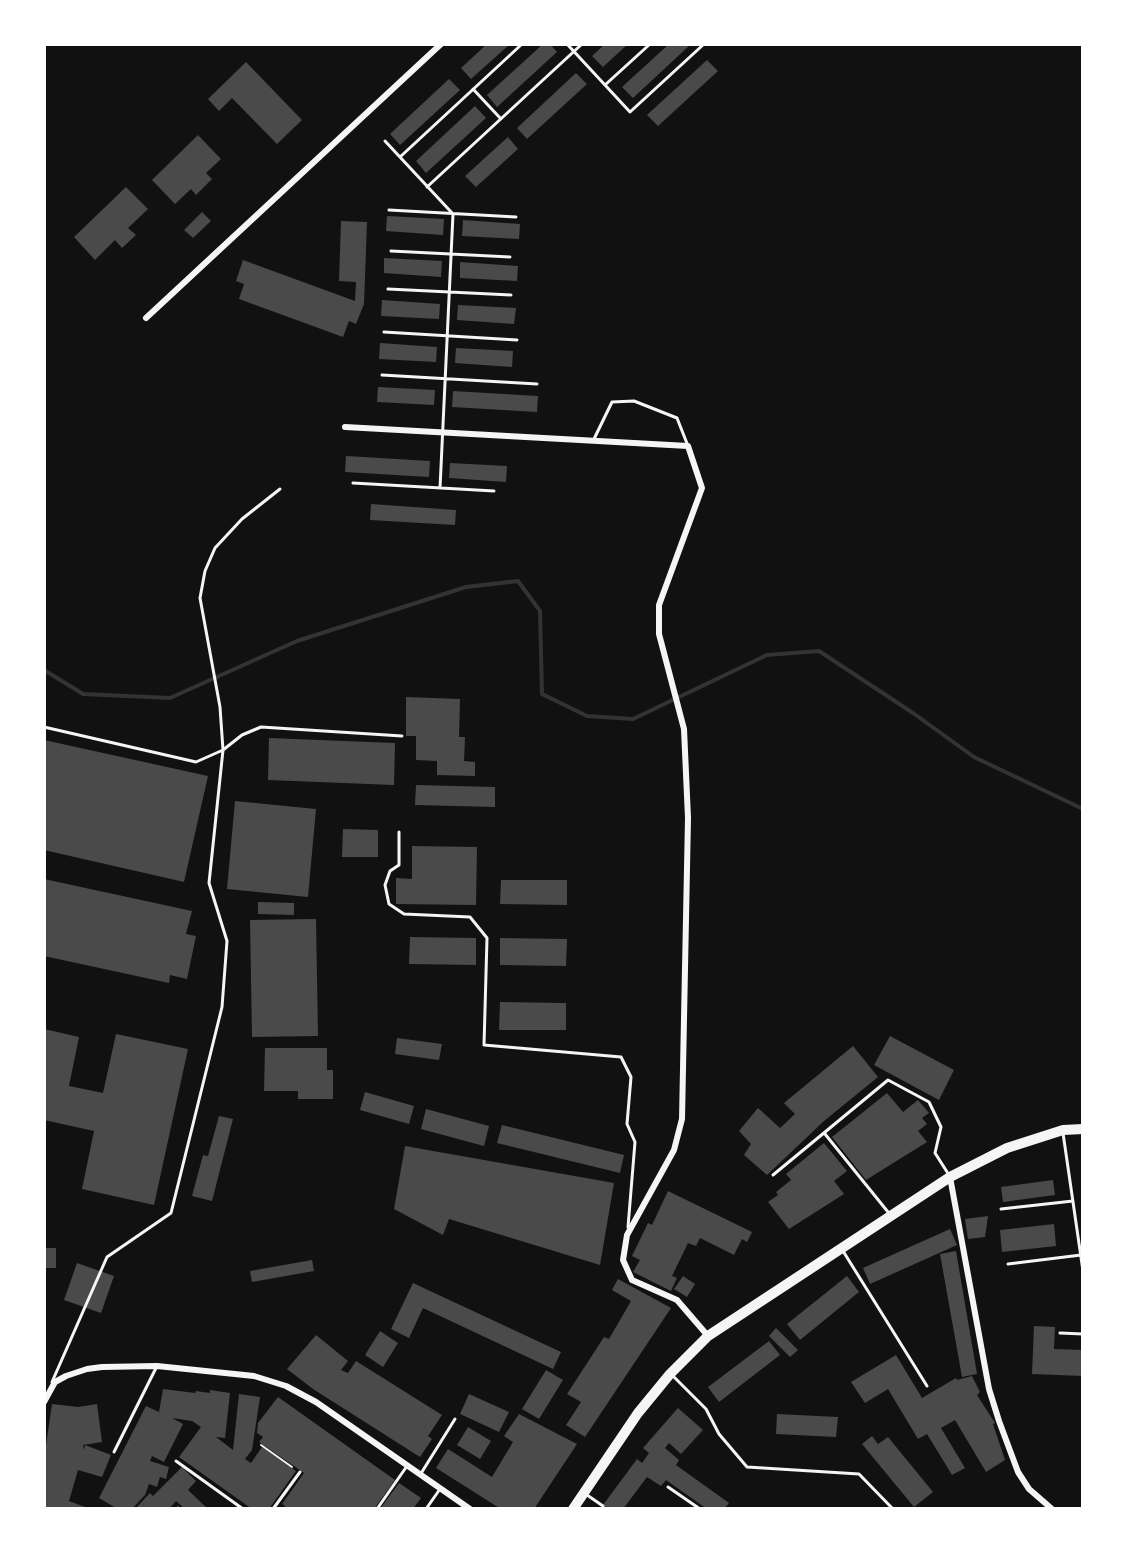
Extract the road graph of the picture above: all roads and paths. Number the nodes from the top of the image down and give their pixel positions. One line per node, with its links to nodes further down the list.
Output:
1 (441, 44): 23 (street)
2 (522, 44): 9 (lane)
3 (567, 44): 7 (lane)
4 (582, 44): 7 (lane)
5 (650, 44): 8 (lane)
6 (704, 44): 8 (lane)
7 (574, 51): 8 (lane); 10 (lane)
8 (605, 85)
9 (473, 89): 10 (lane); 12 (lane)
10 (501, 119): 13 (lane)
11 (385, 141): 12 (lane)
12 (400, 157): 13 (lane)
13 (427, 187): 15 (lane)
14 (389, 210): 15 (lane)
15 (453, 214): 16 (lane); 18 (lane)
16 (516, 217)
17 (391, 251): 18 (lane)
18 (452, 254): 19 (lane); 21 (lane)
19 (510, 257)
20 (388, 289): 21 (lane)
21 (450, 292): 22 (lane); 25 (lane)
22 (511, 295)
23 (146, 318)
24 (384, 332): 25 (lane)
25 (448, 336): 26 (lane); 28 (lane)
26 (517, 340)
27 (382, 375): 28 (lane)
28 (445, 379): 29 (lane); 31 (lane)
29 (537, 384)
30 (345, 427): 31 (street)
31 (443, 432): 32 (street); 35 (lane)
32 (593, 440): 33 (street); 33 (lane)
33 (688, 446): 50 (street)
34 (353, 483): 35 (lane)
35 (440, 488): 37 (lane)
36 (280, 489): 40 (lane)
37 (494, 491)
38 (44, 727): 40 (lane)
39 (402, 736): 40 (lane)
40 (223, 750): 61 (lane)
41 (399, 832): 50 (lane)
42 (1083, 1129): 43 (main road)
43 (1063, 1130): 46 (main road); 47 (lane)
44 (824, 1133): 45 (lane); 46 (lane); 49 (lane)
45 (773, 1175)
46 (950, 1177): 49 (main road); 81 (street)
47 (1073, 1201): 48 (lane); 52 (lane)
48 (1001, 1209)
49 (890, 1215): 51 (main road)
50 (627, 1235): 57 (street)
51 (841, 1248): 57 (main road); 60 (lane)
52 (1081, 1255): 53 (lane); 54 (lane)
53 (1008, 1264)
54 (1083, 1271)
55 (1060, 1333): 56 (lane)
56 (1083, 1334)
57 (708, 1336): 59 (main road)
58 (157, 1366): 61 (street); 64 (lane); 66 (street)
59 (670, 1374): 71 (main road); 80 (lane)
60 (927, 1386)
61 (45, 1399)
62 (455, 1419): 68 (lane)
63 (261, 1445): 67 (path)
64 (114, 1452)
65 (176, 1461): 73 (lane)
66 (408, 1466): 68 (street); 75 (lane)
67 (300, 1472): 74 (lane)
68 (420, 1475): 70 (street)
69 (668, 1487): 79 (lane)
70 (440, 1489): 76 (lane); 77 (street)
71 (584, 1493): 72 (lane); 78 (main road)
72 (603, 1506)
73 (243, 1509)
74 (273, 1509)
75 (377, 1509)
76 (426, 1509)
77 (470, 1509)
78 (573, 1509)
79 (700, 1509)
80 (893, 1509)
81 (1052, 1509)

